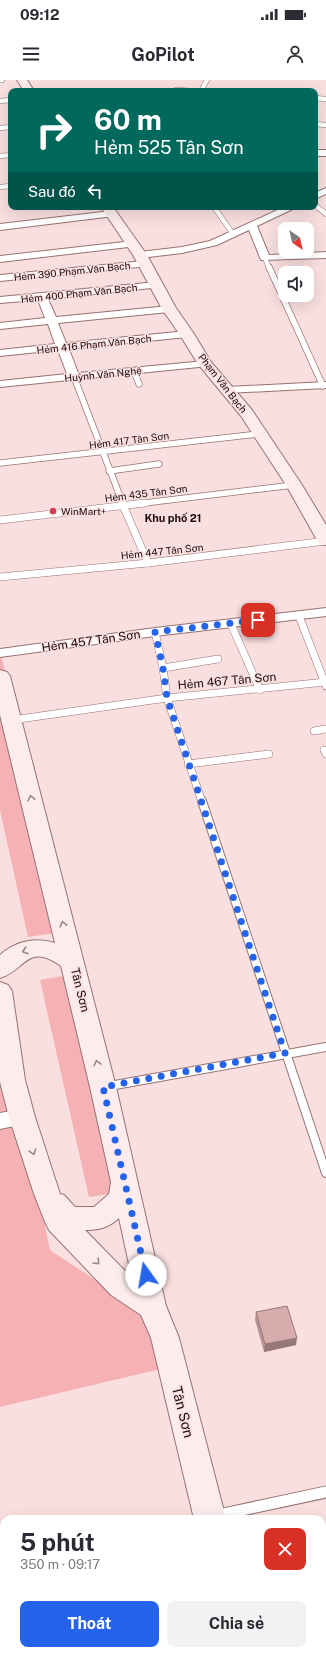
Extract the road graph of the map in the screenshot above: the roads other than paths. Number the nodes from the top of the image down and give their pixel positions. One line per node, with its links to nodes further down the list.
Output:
1 (318, 207): 5 (lane)
2 (109, 210): 7 (street); 9 (street, Phạm Văn Bạch)
3 (216, 210): 8 (lane)
4 (285, 210): 6 (street)
5 (326, 214)
6 (252, 225): 8 (street); 11 (street)
7 (0, 226)
8 (233, 234): 9 (street)
9 (139, 254): 12 (street); 13 (street, Hẻm 390 Phạm Văn Bạch); 14 (street, Phạm Văn Bạch)
10 (326, 255): 11 (street)
11 (265, 258): 28 (lane)
12 (0, 259)
13 (0, 278)
14 (158, 285): 15 (street, Hẻm 400 Phạm Văn Bạch); 17 (street, Phạm Văn Bạch)
15 (42, 296): 16 (street, Hẻm 400 Phạm Văn Bạch); 18 (street)
16 (0, 300)
17 (169, 309): 18 (street); 20 (street, Phạm Văn Bạch)
18 (52, 321): 19 (street); 21 (street)
19 (0, 326)
20 (187, 334): 21 (street, Hẻm 416 Phạm Văn Bạch); 23 (street, Phạm Văn Bạch)
21 (63, 347): 22 (street, Hẻm 416 Phạm Văn Bạch); 25 (street)
22 (0, 353)
23 (205, 364): 24 (street, Huỳnh Văn Nghệ); 29 (street, Phạm Văn Bạch)
24 (134, 371): 25 (street, Huỳnh Văn Nghệ); 27 (lane)
25 (74, 377): 26 (street, Huỳnh Văn Nghệ); 31 (lane)
26 (0, 384)
27 (139, 384)
28 (325, 387): 29 (street)
29 (227, 390): 30 (street, Phạm Văn Bạch)
30 (259, 434): 31 (lane, Hẻm 417 Tân Sơn); 35 (street, Phạm Văn Bạch)
31 (102, 452): 32 (lane, Hẻm 417 Tân Sơn); 34 (lane)
32 (0, 463)
33 (159, 464): 34 (lane)
34 (109, 471): 36 (lane)
35 (294, 485): 36 (lane, Hẻm 435 Tân Sơn); 38 (street, Phạm Văn Bạch)
36 (123, 506): 37 (lane, Hẻm 435 Tân Sơn); 39 (lane)
37 (0, 520)
38 (326, 540): 39 (lane, Hẻm 447 Tân Sơn)
39 (148, 563): 40 (lane, Hẻm 447 Tân Sơn)
40 (0, 577)
41 (326, 612): 42 (street, Hẻm 457 Tân Sơn)
42 (299, 616): 43 (street, Hẻm 457 Tân Sơn); 49 (lane)
43 (231, 624): 44 (street, Hẻm 457 Tân Sơn); 50 (lane)
44 (155, 632): 45 (street, Hẻm 457 Tân Sơn); 47 (lane)
45 (0, 653)
46 (218, 659): 47 (lane)
47 (163, 668): 51 (lane)
48 (0, 676): 52 (street, Tân Sơn)
49 (325, 684): 50 (lane, Hẻm 467 Tân Sơn)
50 (260, 690): 51 (lane, Hẻm 467 Tân Sơn)
51 (167, 698): 52 (lane, Hẻm 467 Tân Sơn); 56 (lane)
52 (12, 720): 57 (street, Tân Sơn, one-way to 52)
53 (326, 729): 54 (lane)
54 (314, 731)
55 (269, 754): 56 (lane)
56 (188, 764): 61 (lane)
57 (73, 963): 58 (street, one-way to 58); 63 (street, Tân Sơn, one-way to 57)
58 (0, 969)
59 (0, 991): 62 (street)
60 (326, 1047): 61 (lane)
61 (285, 1053): 63 (lane); 65 (lane)
62 (6, 1081): 64 (street)
63 (103, 1087): 66 (street, Tân Sơn)
64 (11, 1119): 67 (street, one-way to 67)
65 (326, 1173)
66 (124, 1182): 67 (street); 68 (street, Tân Sơn)
67 (47, 1194): 68 (street, one-way to 68)
68 (152, 1306): 70 (street, Tân Sơn)
69 (326, 1492): 71 (lane)
70 (208, 1515)
71 (222, 1515)

